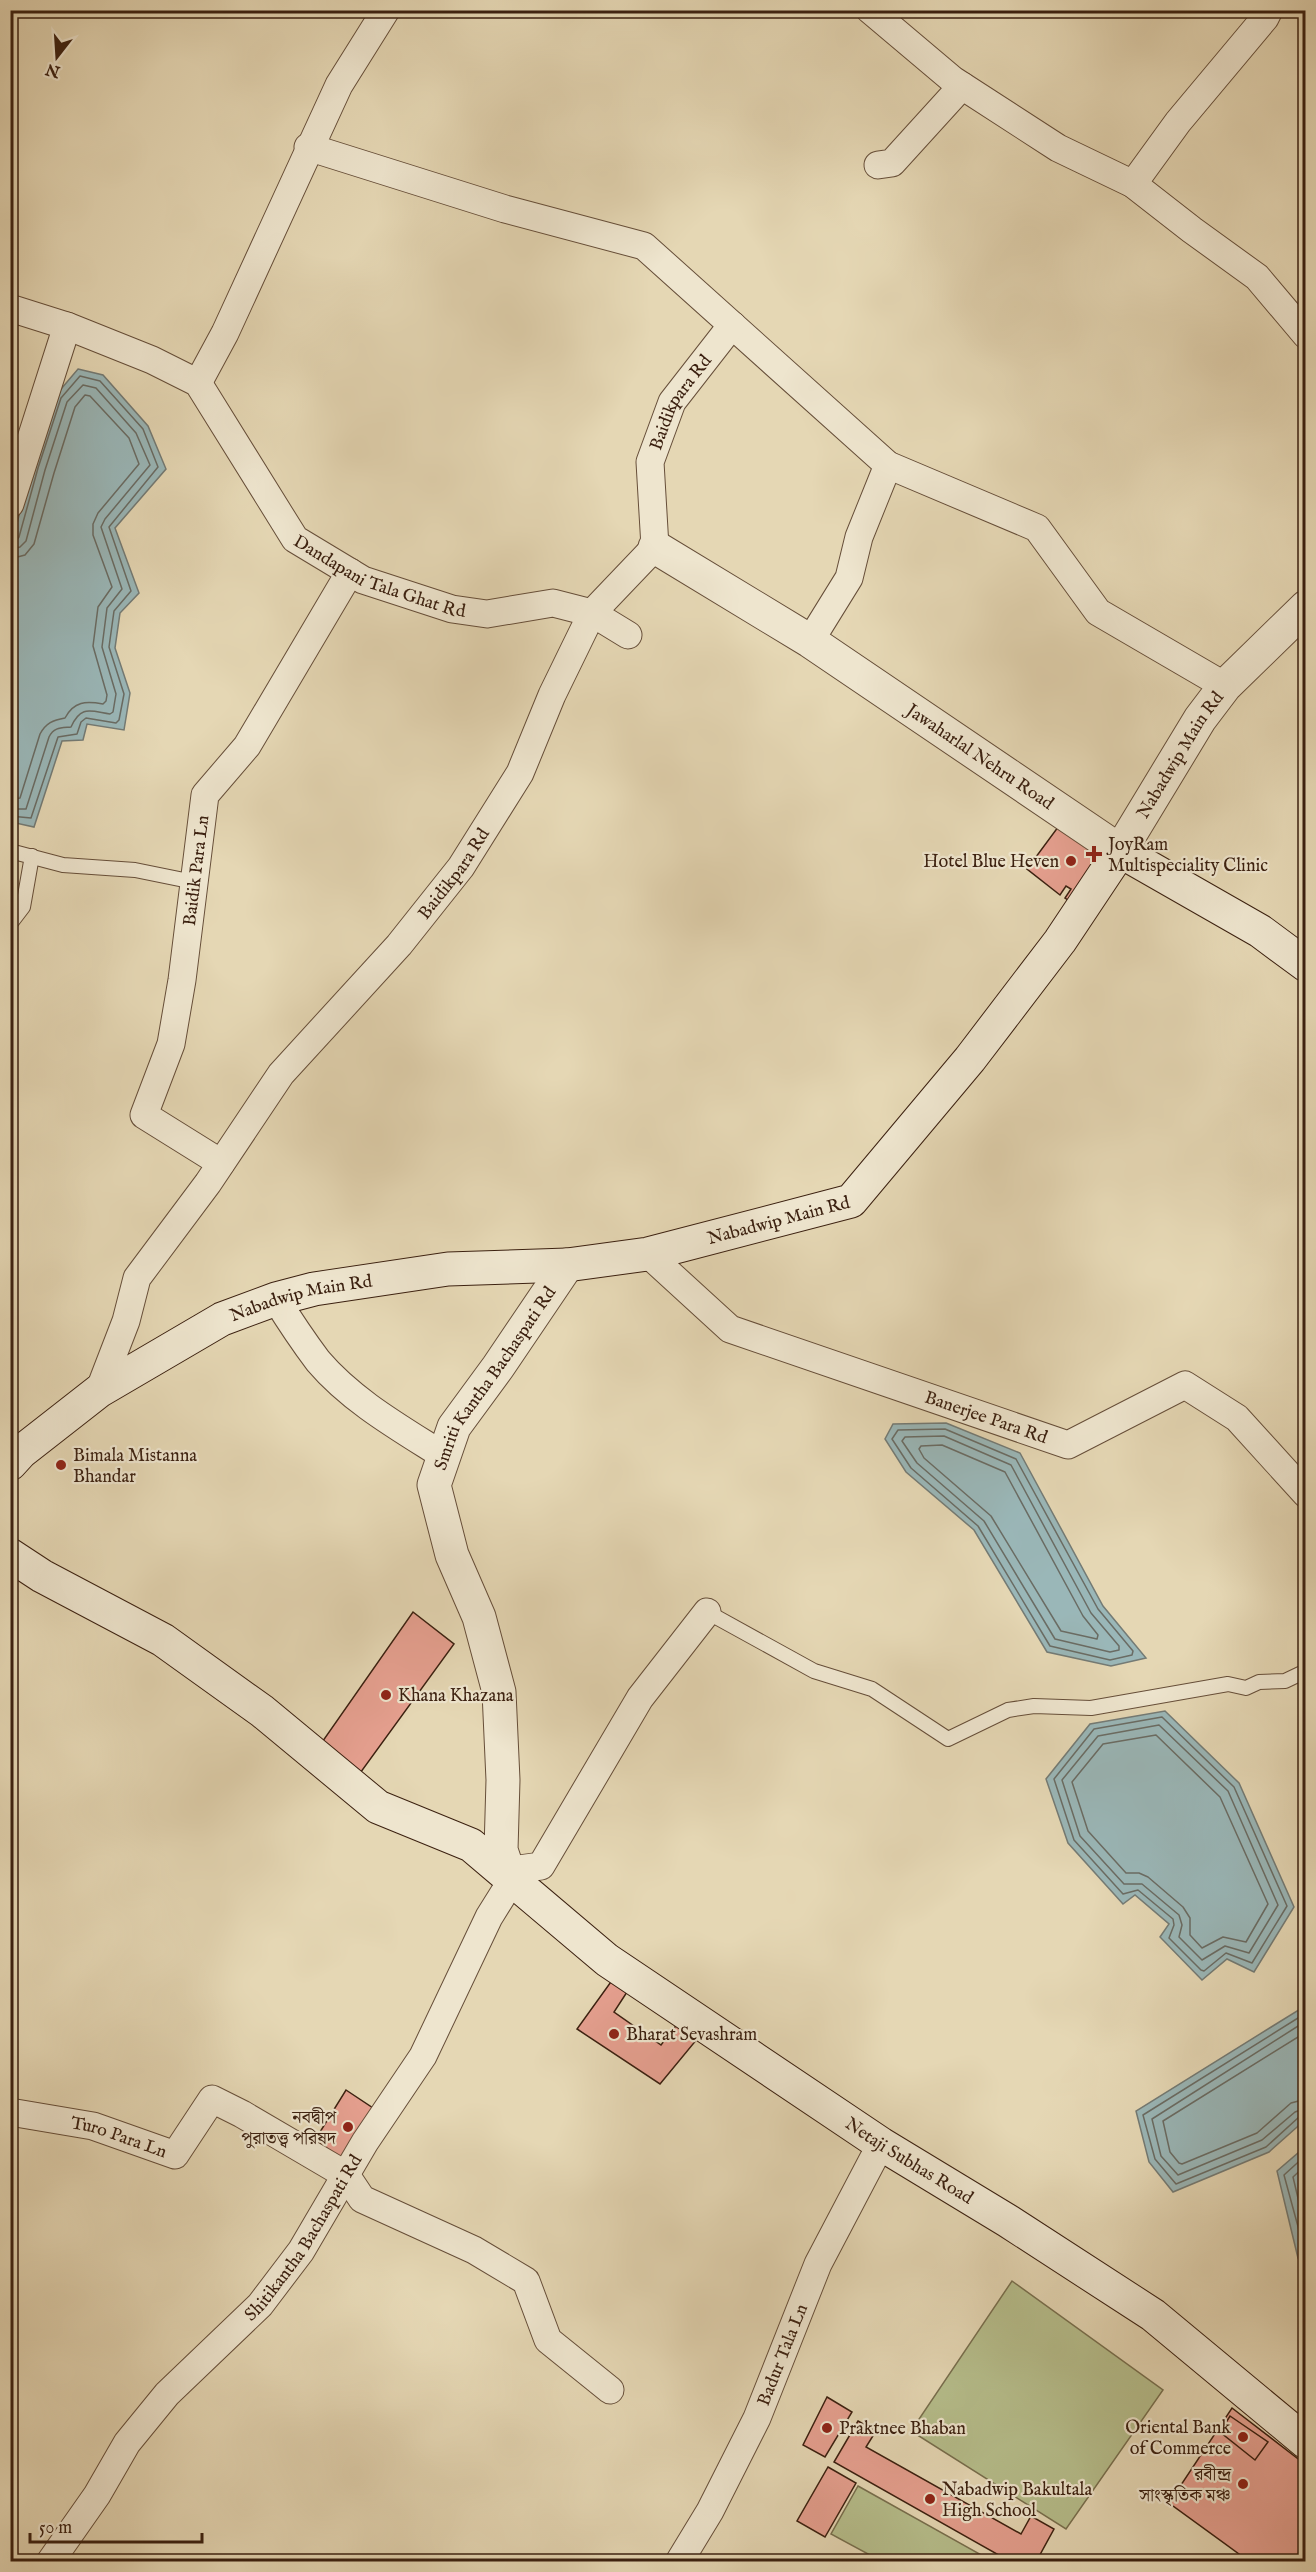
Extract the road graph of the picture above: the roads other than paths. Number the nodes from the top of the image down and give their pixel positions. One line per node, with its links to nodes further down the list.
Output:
1 (386, 10): 5 (street)
2 (870, 10): 4 (street)
3 (1269, 10): 7 (street)
4 (962, 86): 6 (street); 7 (street)
5 (308, 147): 9 (street); 12 (street)
6 (878, 165)
7 (1134, 184): 11 (street)
8 (10, 309): 10 (street)
9 (732, 325): 13 (street); 15 (street, Baidikpara Rd)
10 (67, 326): 12 (street); 14 (street)
11 (1305, 335)
12 (198, 383): 16 (street, Dandapani Tala Ghat Rd)
13 (888, 465): 20 (street); 21 (street)
14 (10, 504)
15 (655, 548): 18 (street, Baidikpara Rd); 20 (main road, Jawaharlal Nehru Road)
16 (350, 572): 18 (street, Dandapani Tala Ghat Rd); 25 (street, Baidik Para Ln)
17 (1305, 607): 21 (main road, Nabadwip Main Rd)
18 (592, 613): 19 (street, Dandapani Tala Ghat Rd); 28 (street, Baidikpara Rd)
19 (628, 635)
20 (810, 641): 23 (main road, Jawaharlal Nehru Road)
21 (1225, 686): 23 (main road, Nabadwip Main Rd)
22 (10, 851): 24 (lane)
23 (1120, 851): 27 (main road, Jawaharlal Nehru Road); 29 (main road, Nabadwip Main Rd)
24 (32, 856): 25 (lane); 26 (lane)
25 (194, 882): 28 (street, Baidik Para Ln)
26 (10, 924)
27 (1305, 965)
28 (221, 1163): 32 (street, Baidikpara Rd)
29 (648, 1254): 30 (main road, Nabadwip Main Rd); 35 (street, Banerjee Para Rd)
30 (567, 1265): 31 (main road, Nabadwip Main Rd); 33 (main road, Smriti Kantha Bachaspati Rd)
31 (276, 1299): 32 (main road, Nabadwip Main Rd); 33 (street)
32 (99, 1391): 34 (main road, Nabadwip Main Rd)
33 (444, 1456): 39 (main road, Smriti Kantha Bachaspati Rd)
34 (10, 1464)
35 (1305, 1494)
36 (10, 1556): 39 (main road, Netaji Subhas Road)
37 (707, 1612): 38 (lane); 39 (street)
38 (1305, 1671)
39 (515, 1875): 41 (main road, Netaji Subhas Road); 42 (street, Shitikantha Bachaspati Rd)
40 (10, 2112): 42 (street, Turo Para Ln)
41 (881, 2144): 44 (main road, Netaji Subhas Road); 46 (street, Badur Tala Ln)
42 (350, 2181): 43 (street); 45 (street, Shitikantha Bachaspati Rd)
43 (610, 2391)
44 (1305, 2442)
45 (50, 2562)
46 (679, 2562)

